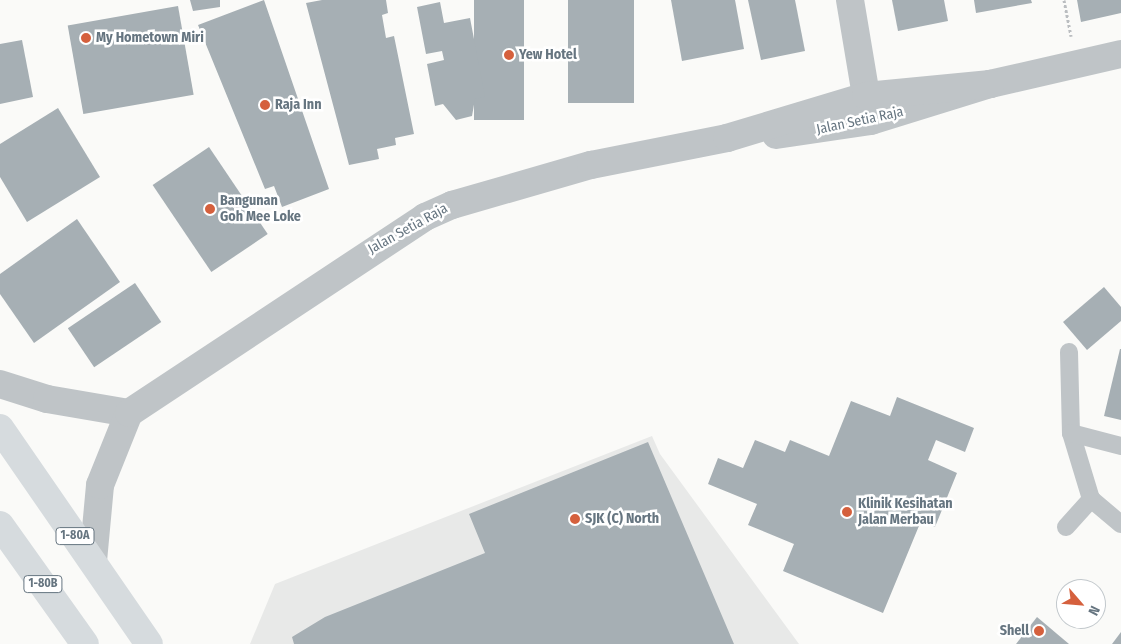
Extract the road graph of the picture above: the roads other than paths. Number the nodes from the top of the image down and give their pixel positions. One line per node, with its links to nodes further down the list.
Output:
1 (850, 0): 4 (street)
2 (1121, 54): 3 (street, Jalan Setia Raja)
3 (990, 84): 4 (street, Jalan Setia Raja); 5 (street, Jalan Setia Raja)
4 (866, 96): 5 (street); 6 (street); 7 (street, Jalan Setia Raja)
5 (932, 105): 6 (street, Jalan Setia Raja)
6 (819, 132): 7 (street, Jalan Setia Raja)
7 (727, 138): 10 (street, Jalan Setia Raja)
8 (1069, 352): 12 (lane)
9 (0, 384): 10 (street)
10 (129, 413): 18 (street)
11 (0, 428): 18 (highway, 1-80A)
12 (1071, 433): 13 (lane); 14 (lane)
13 (1121, 446)
14 (1091, 499): 15 (lane); 17 (lane)
15 (1121, 524)
16 (0, 525): 19 (highway, 1-80B)
17 (1066, 528)
18 (93, 560): 20 (highway, 1-80A)
19 (85, 644)
20 (149, 644)

